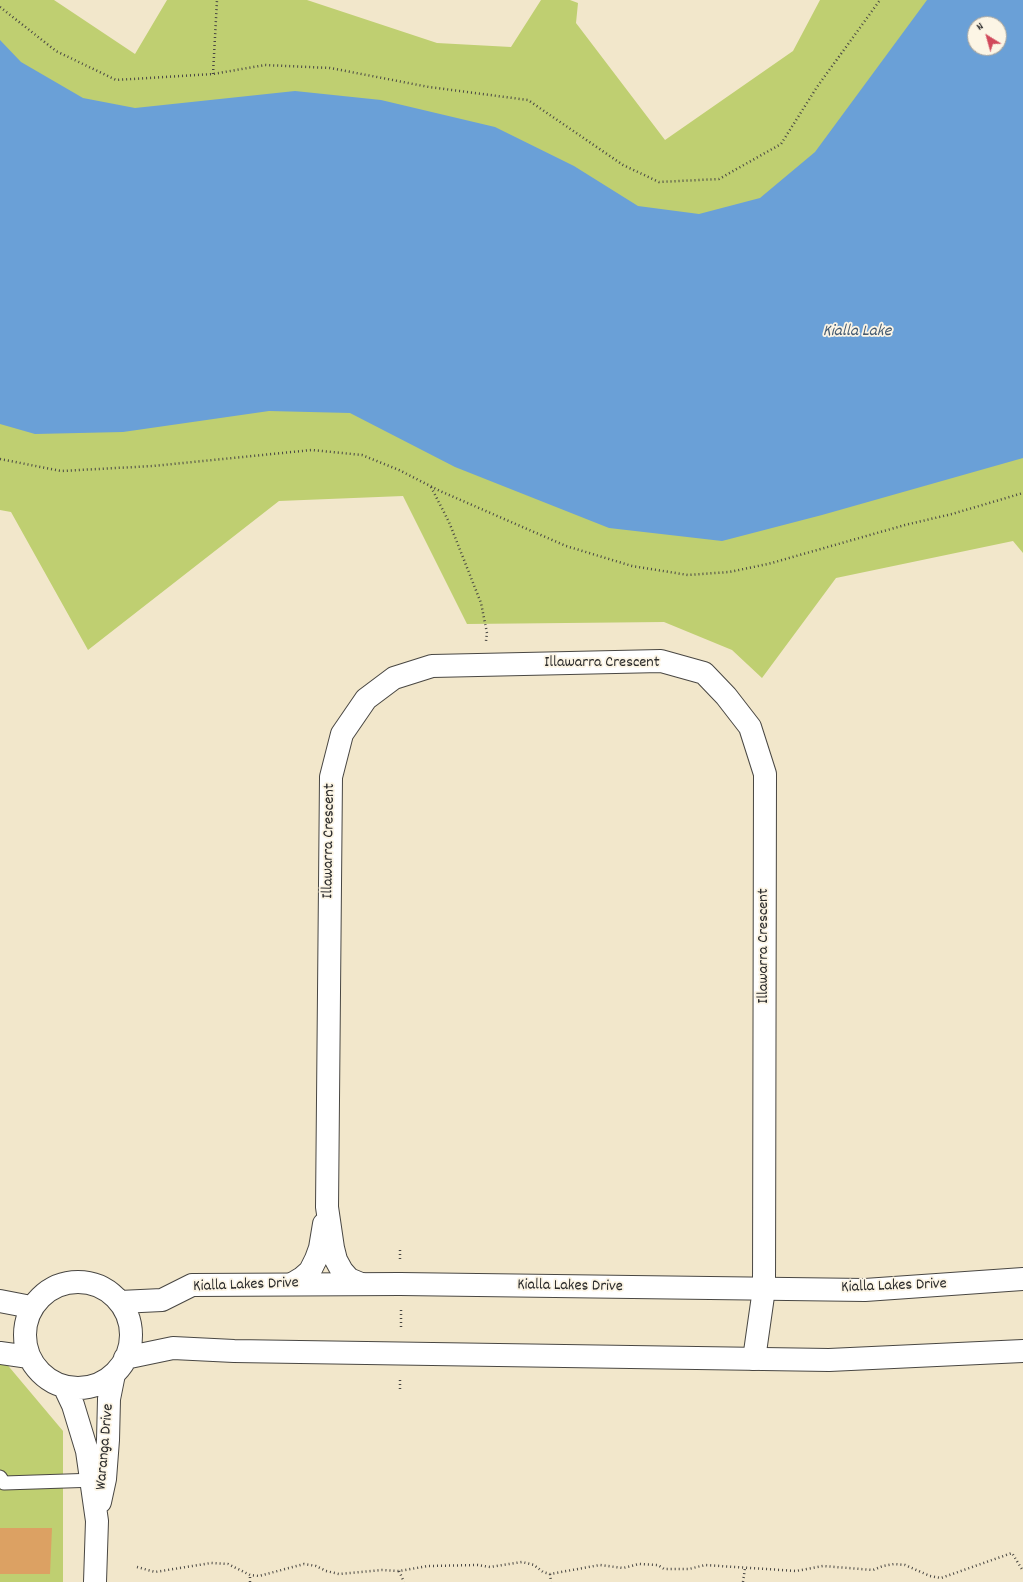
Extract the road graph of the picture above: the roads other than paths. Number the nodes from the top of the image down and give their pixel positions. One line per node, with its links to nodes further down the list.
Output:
1 (327, 1207): 3 (street, Illawarra Crescent); 4 (street, Illawarra Crescent); 5 (street, Illawarra Crescent)
2 (1023, 1279): 5 (street, Kialla Lakes Drive)
3 (292, 1284): 4 (street, Kialla Lakes Drive); 7 (street, Kialla Lakes Drive)
4 (361, 1284): 5 (street, Kialla Lakes Drive)
5 (764, 1289): 12 (street, Illawarra Crescent)
6 (0, 1301): 8 (street)
7 (120, 1302): 8 (street); 13 (street)
8 (32, 1307): 11 (street)
9 (1023, 1351): 12 (street)
10 (0, 1353): 11 (street)
11 (29, 1357): 14 (street)
12 (754, 1359): 13 (street)
13 (120, 1366): 14 (street); 16 (street, Waranga Drive)
14 (64, 1386): 16 (street, Waranga Drive)
15 (0, 1477): 16 (lane)
16 (98, 1480): 17 (street, Waranga Drive)
17 (95, 1582)

